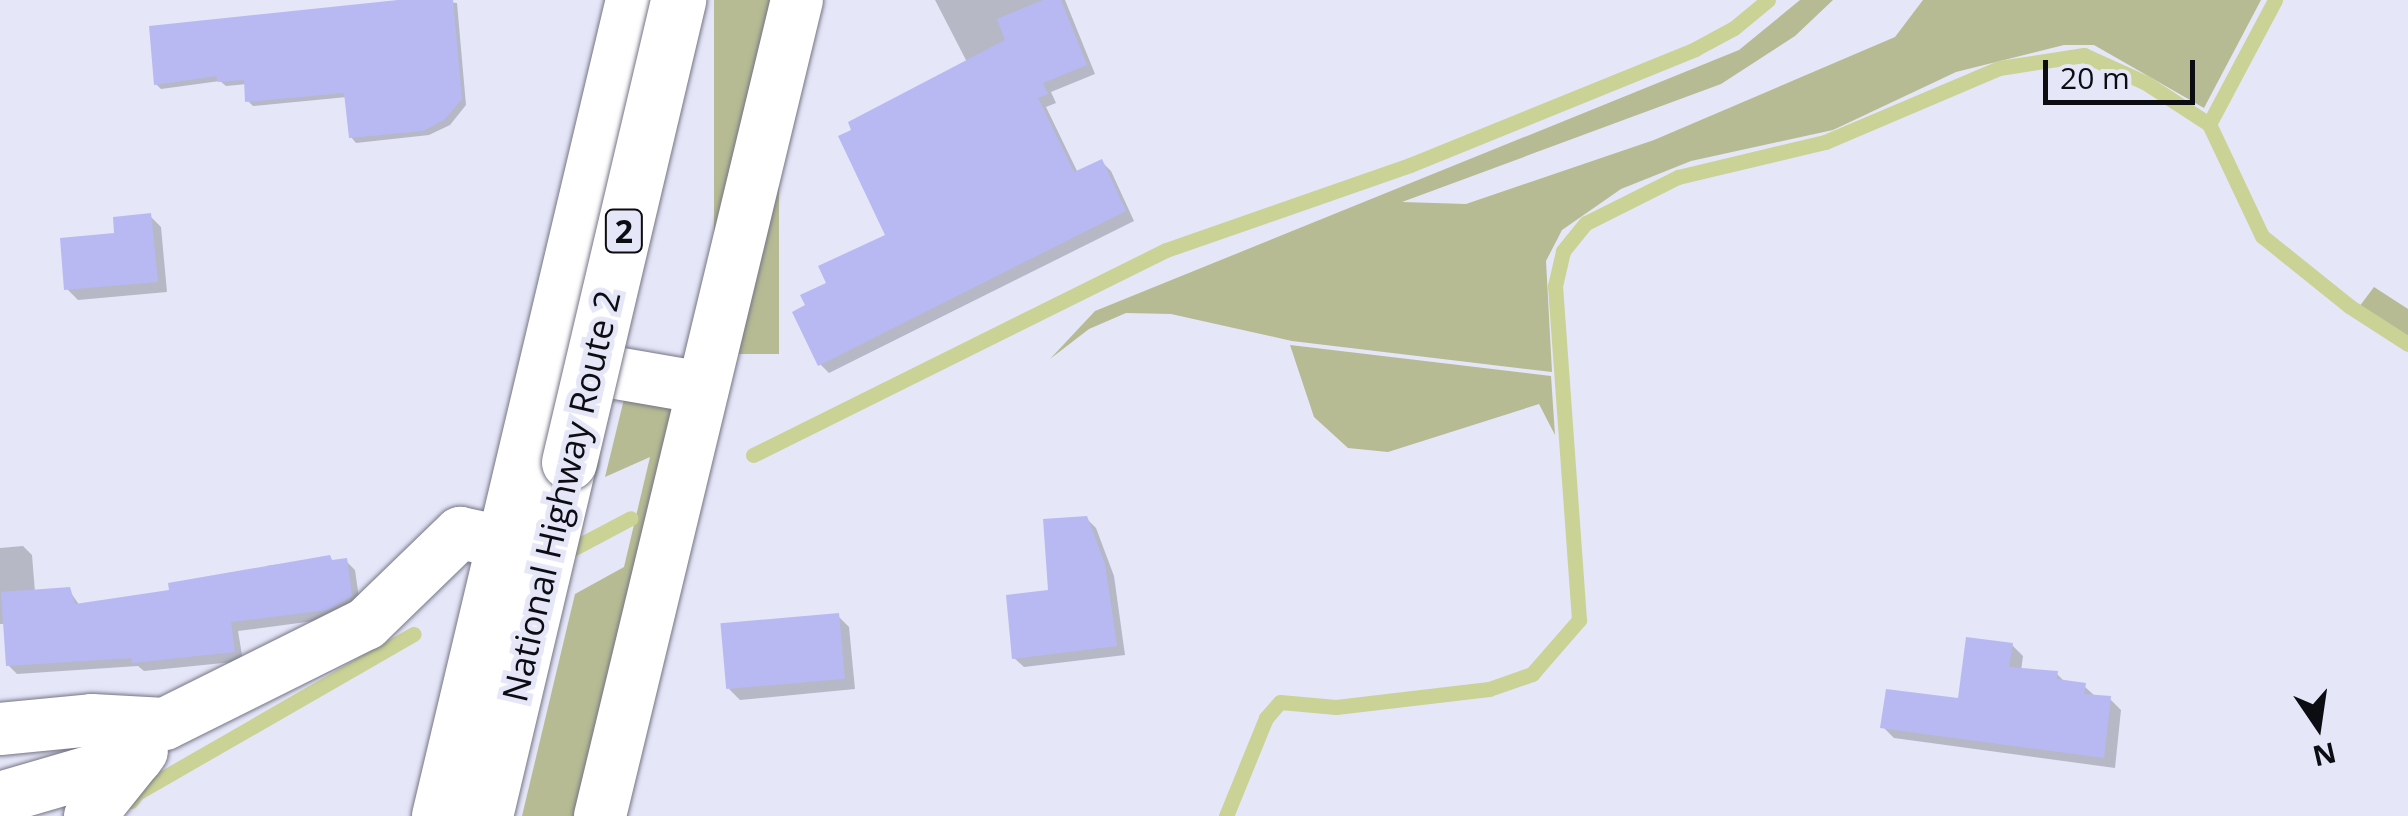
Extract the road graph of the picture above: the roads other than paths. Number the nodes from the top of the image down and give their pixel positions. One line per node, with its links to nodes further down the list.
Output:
1 (632, 0): 4 (street)
2 (678, 0): 12 (highway, National Highway Route 2 / 2, bridge)
3 (797, 0): 5 (street)
4 (546, 361): 5 (street); 6 (street)
5 (703, 388): 13 (street)
6 (502, 542): 7 (street); 11 (street)
7 (169, 727): 8 (street); 9 (street); 10 (street)
8 (0, 728)
9 (0, 798)
10 (90, 816)
11 (438, 816)
12 (485, 816)
13 (600, 816)

